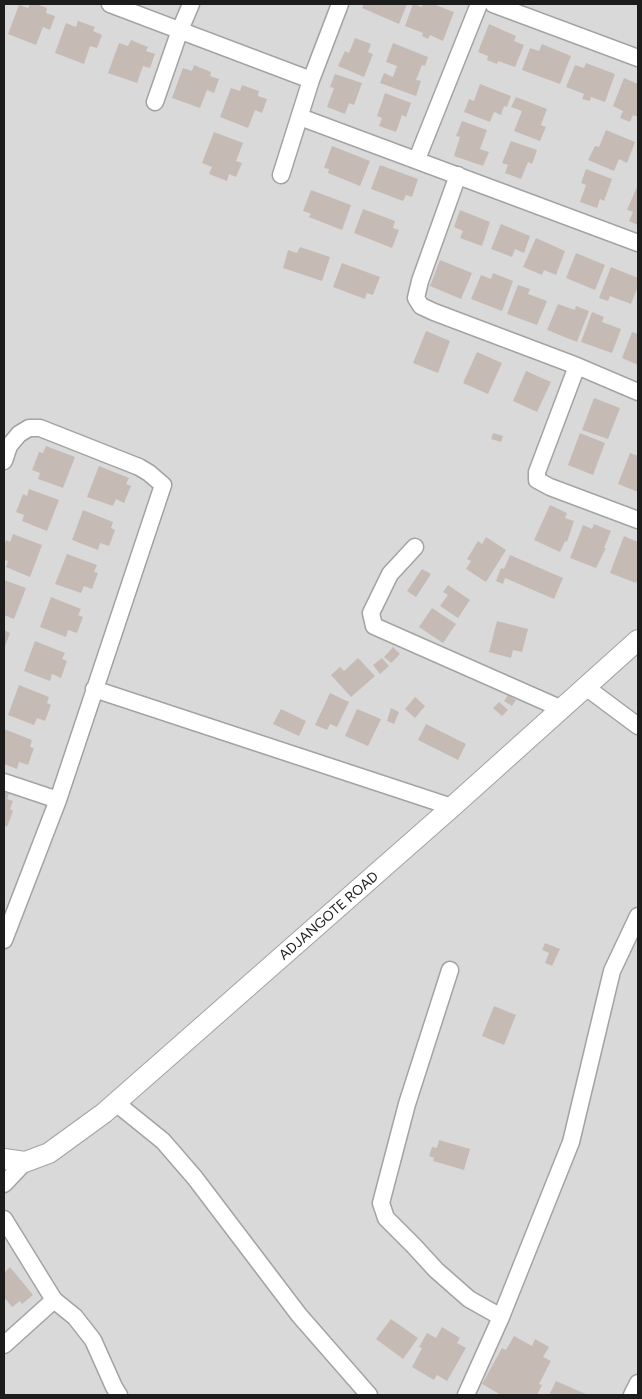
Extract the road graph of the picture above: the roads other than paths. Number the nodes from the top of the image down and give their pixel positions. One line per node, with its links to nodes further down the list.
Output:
1 (110, 4): 6 (street)
2 (191, 4): 6 (street)
3 (340, 4): 8 (street)
4 (479, 4): 11 (street)
5 (493, 4): 7 (street)
6 (180, 30): 8 (street); 9 (street)
7 (638, 58)
8 (311, 80): 10 (street)
9 (155, 102)
10 (300, 117): 11 (street); 12 (street)
11 (416, 159): 13 (street)
12 (281, 175)
13 (458, 175): 14 (street); 15 (street)
14 (638, 244)
15 (577, 366): 16 (street); 18 (street)
16 (638, 392)
17 (4, 460): 22 (street)
18 (638, 520)
19 (415, 547): 23 (street)
20 (638, 640): 21 (street, ADJANGOTE ROAD)
21 (587, 688): 23 (street, ADJANGOTE ROAD); 24 (street)
22 (94, 689): 26 (street); 27 (street)
23 (562, 710): 27 (street, ADJANGOTE ROAD)
24 (638, 726)
25 (4, 782): 26 (street)
26 (58, 800): 29 (street)
27 (452, 807): 31 (street, ADJANGOTE ROAD)
28 (638, 916): 37 (street)
29 (4, 940)
30 (450, 970): 37 (street)
31 (116, 1103): 33 (street, ADJANGOTE ROAD); 41 (street)
32 (4, 1159): 33 (street, ADJANGOTE ROAD)
33 (25, 1162): 34 (street)
34 (4, 1184)
35 (4, 1219): 36 (street)
36 (54, 1300): 38 (street); 40 (street)
37 (501, 1317): 42 (street)
38 (4, 1345)
39 (638, 1383): 43 (street)
40 (119, 1395)
41 (369, 1395)
42 (466, 1395)
43 (632, 1395)

